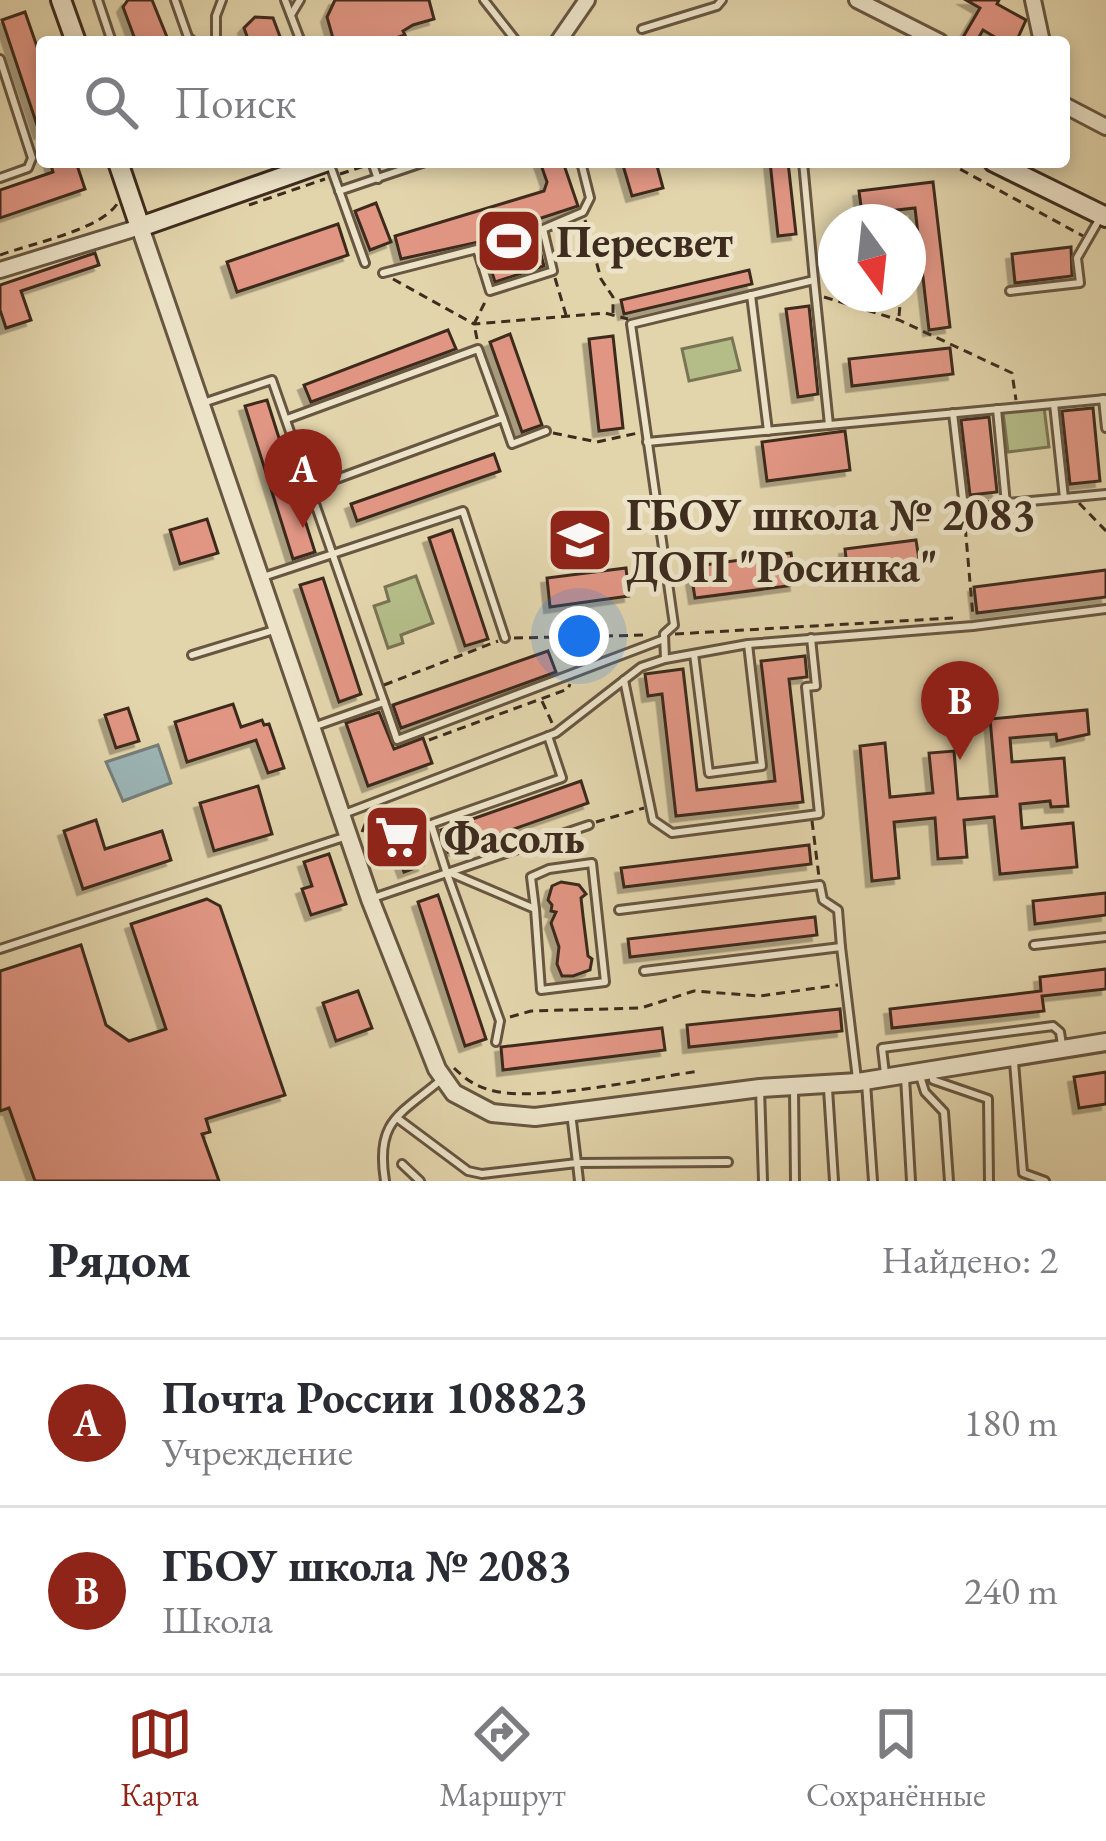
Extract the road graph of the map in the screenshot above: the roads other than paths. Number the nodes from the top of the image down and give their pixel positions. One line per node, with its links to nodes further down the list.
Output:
1 (61, 0): 14 (main road)
2 (98, 0): 15 (lane)
3 (175, 0): 16 (lane)
4 (222, 0): 17 (lane)
5 (285, 0): 12 (lane)
6 (300, 0): 12 (lane)
7 (484, 0): 19 (lane)
8 (587, 0): 20 (street)
9 (722, 0): 13 (lane)
10 (857, 0): 21 (street)
11 (1033, 0): 22 (street)
12 (291, 15): 18 (lane)
13 (643, 29)
14 (74, 36)
15 (110, 36)
16 (188, 36)
17 (216, 36)
18 (299, 36)
19 (513, 36)
20 (562, 36)
21 (928, 36)
22 (1041, 36)
23 (0, 59): 34 (lane)
24 (1070, 108): 25 (street)
25 (1106, 128)
26 (120, 168): 38 (main road)
27 (326, 168): 38 (main road)
28 (329, 168): 36 (lane)
29 (374, 168): 35 (lane)
30 (408, 168): 35 (lane)
31 (582, 168): 41 (lane)
32 (804, 168): 42 (lane)
33 (1006, 168): 37 (main road)
34 (0, 178)
35 (378, 179): 36 (lane)
36 (339, 191): 39 (lane)
37 (1104, 216): 43 (lane)
38 (140, 226): 40 (street); 46 (street)
39 (365, 263)
40 (0, 270)
41 (383, 273)
42 (814, 280): 44 (lane); 52 (lane)
43 (1010, 292)
44 (751, 295): 55 (lane); 56 (lane)
45 (1104, 399): 47 (lane); 53 (lane)
46 (203, 404): 51 (lane); 62 (street)
47 (1054, 404): 48 (lane); 59 (lane)
48 (997, 409): 49 (lane); 60 (lane)
49 (953, 413): 52 (lane); 60 (lane)
50 (502, 418): 51 (lane); 54 (lane); 57 (lane)
51 (285, 419): 57 (lane)
52 (829, 425): 55 (lane)
53 (1106, 428)
54 (546, 431)
55 (769, 431): 56 (lane)
56 (647, 442): 65 (lane)
57 (309, 489): 61 (lane)
58 (1106, 494): 59 (lane)
59 (1069, 498): 60 (lane)
60 (1006, 504)
61 (332, 554): 62 (lane); 66 (lane); 73 (lane)
62 (261, 578): 64 (street)
63 (1106, 609): 67 (lane)
64 (278, 629): 70 (lane); 74 (street)
65 (664, 636): 71 (lane); 73 (lane)
66 (505, 638)
67 (812, 638): 68 (lane); 72 (lane)
68 (748, 644): 69 (lane); 69 (lane)
69 (694, 654): 71 (lane)
70 (192, 655)
71 (665, 659): 72 (lane)
72 (624, 680): 75 (lane)
73 (384, 702): 74 (lane)
74 (310, 728): 76 (street)
75 (552, 735): 76 (lane); 79 (lane)
76 (340, 815): 78 (street)
77 (589, 825): 79 (lane)
78 (354, 835): 80 (street); 86 (lane)
79 (446, 872): 80 (lane); 81 (lane); 88 (lane)
80 (370, 899): 94 (street)
81 (535, 909): 81 (lane)
82 (619, 910): 85 (lane)
83 (1106, 937): 84 (lane)
84 (1034, 945)
85 (842, 947): 87 (lane); 95 (lane)
86 (0, 949)
87 (644, 970)
88 (496, 1042)
89 (1106, 1042): 90 (street)
90 (1063, 1050): 91 (street); 93 (lane)
91 (1013, 1059): 92 (street); 114 (lane)
92 (918, 1071): 93 (street); 111 (lane); 112 (lane); 113 (lane)
93 (886, 1077): 95 (street)
94 (442, 1078): 99 (street); 100 (lane)
95 (862, 1082): 97 (street); 110 (lane)
96 (794, 1086): 97 (street); 98 (street); 108 (lane)
97 (827, 1086): 109 (lane)
98 (760, 1088): 99 (street); 107 (lane)
99 (570, 1112): 102 (lane)
100 (397, 1118): 102 (lane); 104 (lane)
101 (728, 1162): 102 (lane)
102 (577, 1163): 106 (lane)
103 (402, 1164): 105 (lane)
104 (386, 1181)
105 (420, 1181)
106 (578, 1181)
107 (764, 1181)
108 (795, 1181)
109 (834, 1181)
110 (873, 1181)
111 (911, 1181)
112 (949, 1181)
113 (989, 1181)
114 (1045, 1181)

